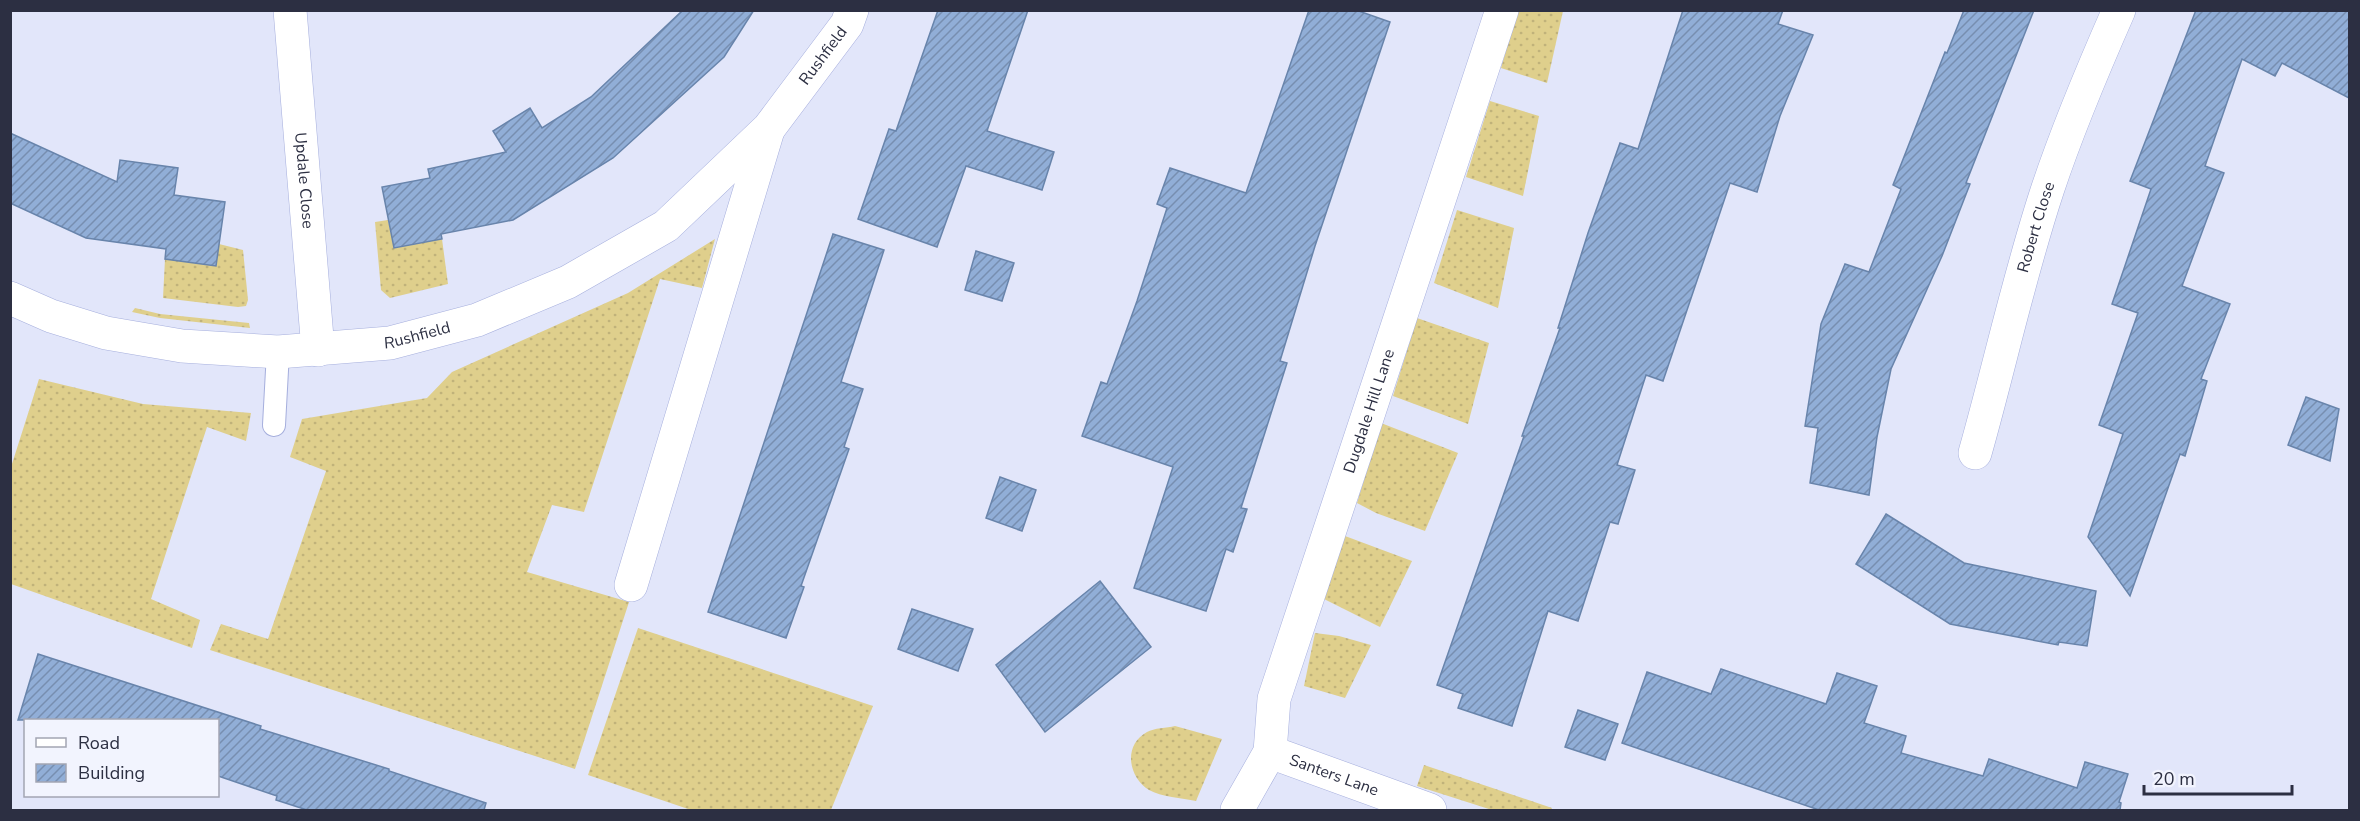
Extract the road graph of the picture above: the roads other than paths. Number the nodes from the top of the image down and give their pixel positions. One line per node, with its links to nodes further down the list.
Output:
1 (290, 10): 7 (street, Updale Close)
2 (852, 10): 5 (street, Rushfield)
3 (1502, 10): 12 (street, Dugdale Hill Lane)
4 (2119, 10): 10 (street, Robert Close)
5 (769, 128): 7 (street, Rushfield); 11 (street, Rushfield)
6 (10, 298): 8 (street, Rushfield)
7 (318, 350): 8 (street, Rushfield)
8 (278, 352): 9 (lane)
9 (274, 425)
10 (1975, 453)
11 (631, 585)
12 (1270, 752): 13 (street, Dugdale Hill Lane); 14 (street, Santers Lane)
13 (1237, 810)
14 (1430, 810)

